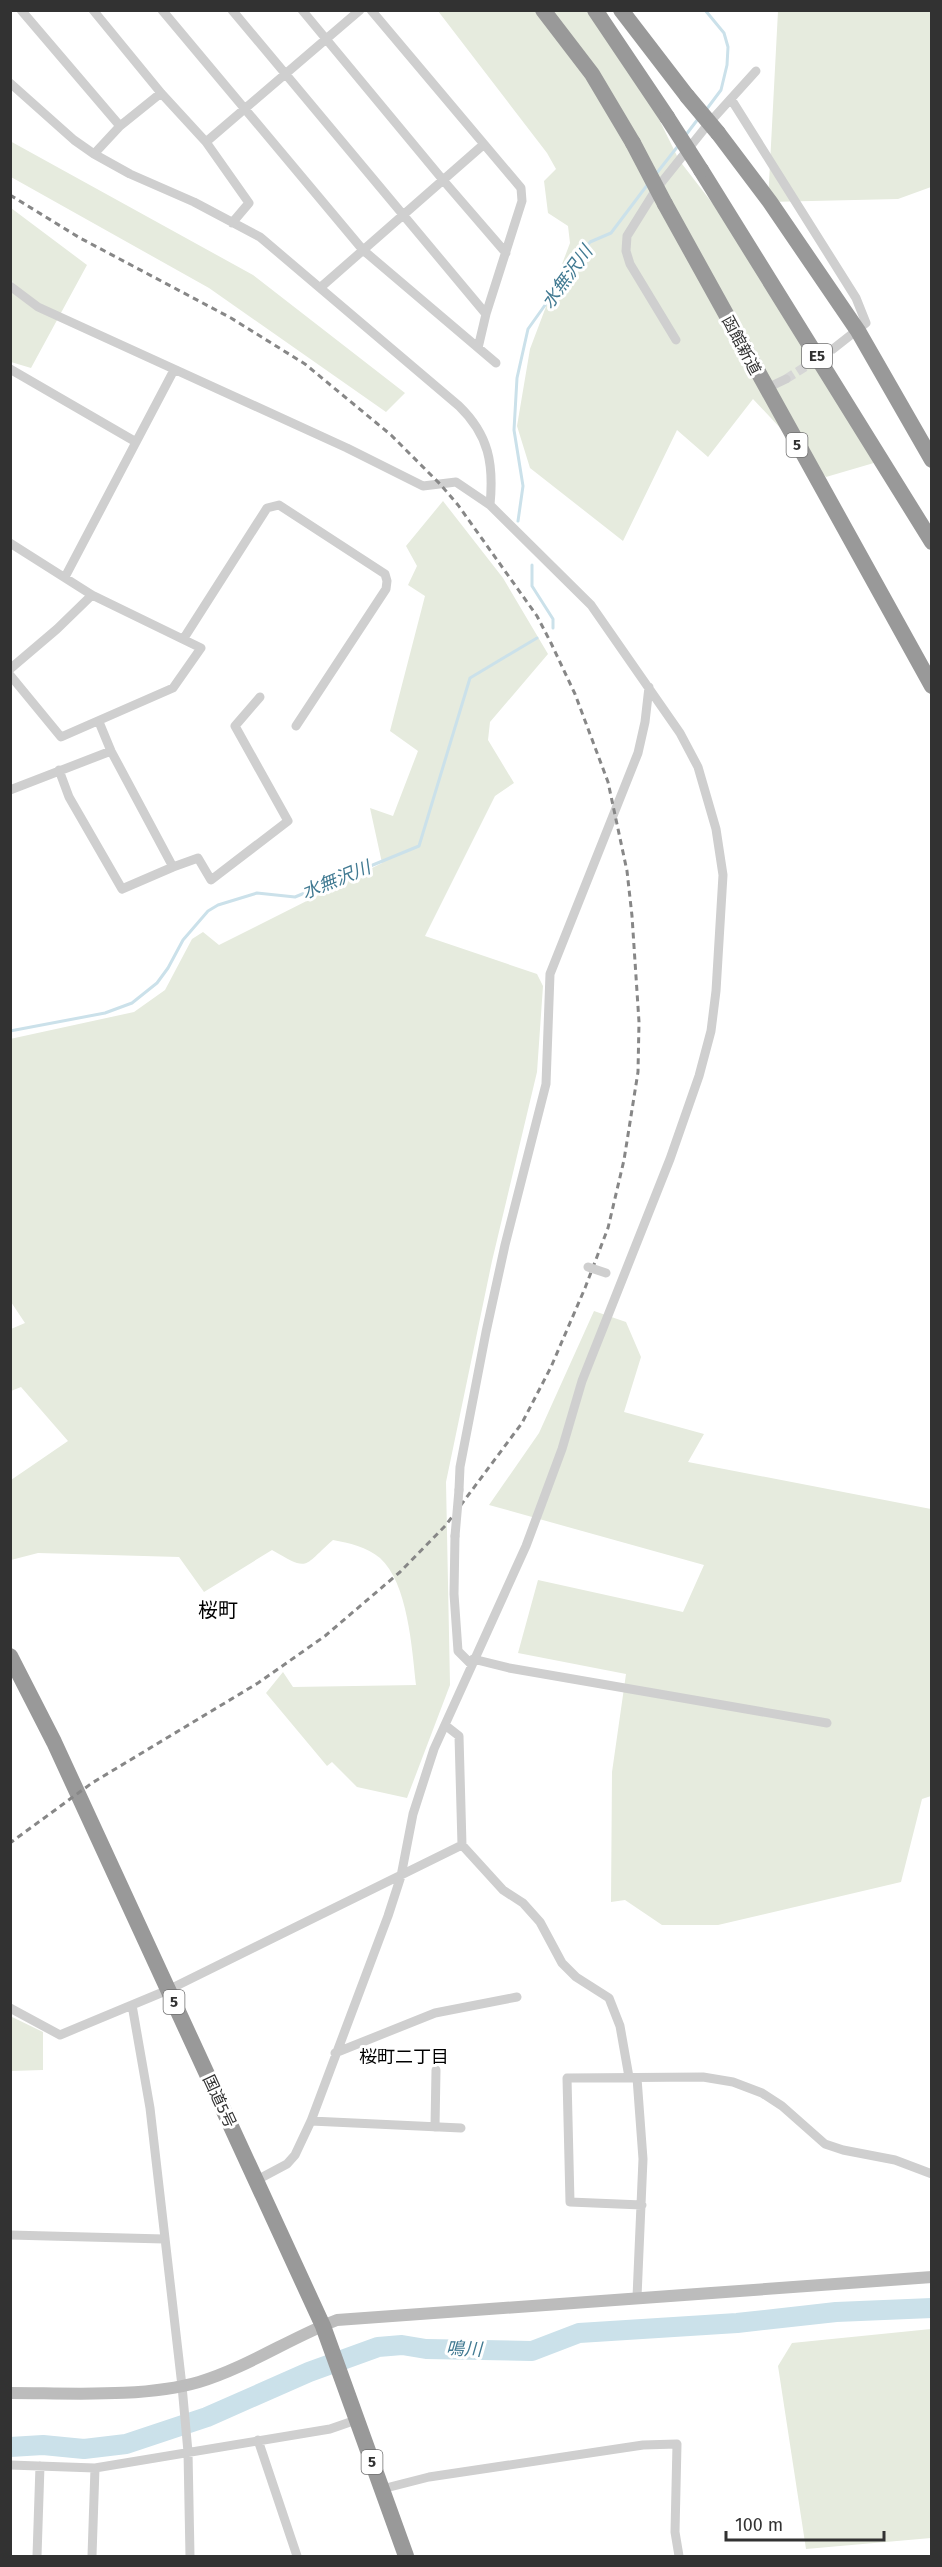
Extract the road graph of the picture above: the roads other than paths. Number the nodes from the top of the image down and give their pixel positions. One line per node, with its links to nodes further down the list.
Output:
1 (21, 10): 18 (street)
2 (93, 10): 15 (street)
3 (162, 10): 17 (street)
4 (232, 10): 13 (street)
5 (302, 10): 11 (street)
6 (360, 10): 11 (street)
7 (371, 10): 20 (street)
8 (543, 10): 38 (highway, 函館新道 / 5, bridge)
9 (595, 10): 42 (highway, E5, bridge)
10 (621, 10): 30 (highway, bridge)
11 (326, 39): 13 (street); 22 (street)
12 (756, 71): 16 (street)
13 (285, 75): 17 (street); 23 (street)
14 (10, 83): 21 (street)
15 (161, 93): 18 (street); 19 (street)
16 (731, 99): 30 (street); 31 (street)
17 (243, 109): 19 (street); 25 (street)
18 (120, 126): 21 (street)
19 (206, 142): 24 (street)
20 (483, 145): 22 (street); 26 (street)
21 (94, 154): 24 (street)
22 (442, 180): 23 (street); 26 (street)
23 (404, 213): 25 (street); 29 (street)
24 (232, 223): 28 (street)
25 (363, 249): 28 (street); 32 (street)
26 (506, 253): 29 (street)
27 (10, 286): 36 (street)
28 (321, 287): 41 (street)
29 (486, 314): 32 (street)
30 (858, 332): 33 (street); 40 (highway)
31 (676, 340)
32 (478, 348): 34 (street)
33 (833, 350)
34 (496, 363)
35 (10, 369): 39 (street)
36 (174, 370): 39 (street); 41 (street)
37 (786, 379): 38 (street)
38 (765, 389): 50 (highway, 函館新道 / 5)
39 (136, 442): 44 (street)
40 (932, 460)
41 (490, 504): 51 (street)
42 (932, 542)
43 (10, 543): 44 (street)
44 (65, 577): 45 (street)
45 (92, 595): 46 (street); 48 (street)
46 (184, 638): 53 (street); 54 (street)
47 (10, 655): 48 (street)
48 (14, 666)
49 (10, 675): 53 (street)
50 (932, 686)
51 (649, 687): 62 (street, bridge); 62 (street)
52 (260, 697): 58 (street)
53 (99, 722): 55 (street)
54 (296, 726)
55 (111, 751): 56 (street); 58 (street)
56 (59, 770): 57 (street); 58 (street)
57 (10, 790)
58 (173, 867)
59 (588, 1267): 60 (street, bridge)
60 (606, 1273)
61 (10, 1656): 67 (highway, 国道5号 / 5)
62 (472, 1661): 63 (street); 64 (street)
63 (827, 1723)
64 (445, 1725): 65 (street); 66 (street)
65 (462, 1845): 66 (street); 73 (street)
66 (401, 1876): 67 (street); 71 (street)
67 (168, 1990): 69 (street); 78 (highway, 国道5号 / 5)
68 (517, 1996): 71 (street)
69 (132, 2005): 70 (street); 81 (street)
70 (10, 2008)
71 (335, 2053): 74 (street)
72 (436, 2070): 75 (street)
73 (633, 2077): 77 (street); 79 (street); 79 (street)
74 (311, 2121): 75 (street); 78 (street)
75 (435, 2127): 76 (street)
76 (462, 2128)
77 (932, 2174)
78 (256, 2180): 84 (highway, 国道5号 / 5)
79 (642, 2205): 83 (street)
80 (10, 2235): 81 (street)
81 (164, 2239): 85 (street)
82 (932, 2277): 83 (street)
83 (636, 2298): 84 (street)
84 (322, 2326): 85 (street); 87 (highway, 国道5号 / 5)
85 (182, 2386): 86 (street); 89 (street)
86 (10, 2393)
87 (356, 2420): 88 (street); 93 (highway, 国道5号 / 5)
88 (258, 2440): 89 (street); 97 (street)
89 (188, 2452): 92 (street); 96 (street)
90 (10, 2465): 91 (street)
91 (40, 2466): 92 (street); 94 (street)
92 (95, 2468): 95 (street)
93 (382, 2489): 98 (highway, 国道5号 / 5); 99 (street)
94 (37, 2556)
95 (92, 2556)
96 (190, 2556)
97 (297, 2556)
98 (406, 2556)
99 (679, 2556)

